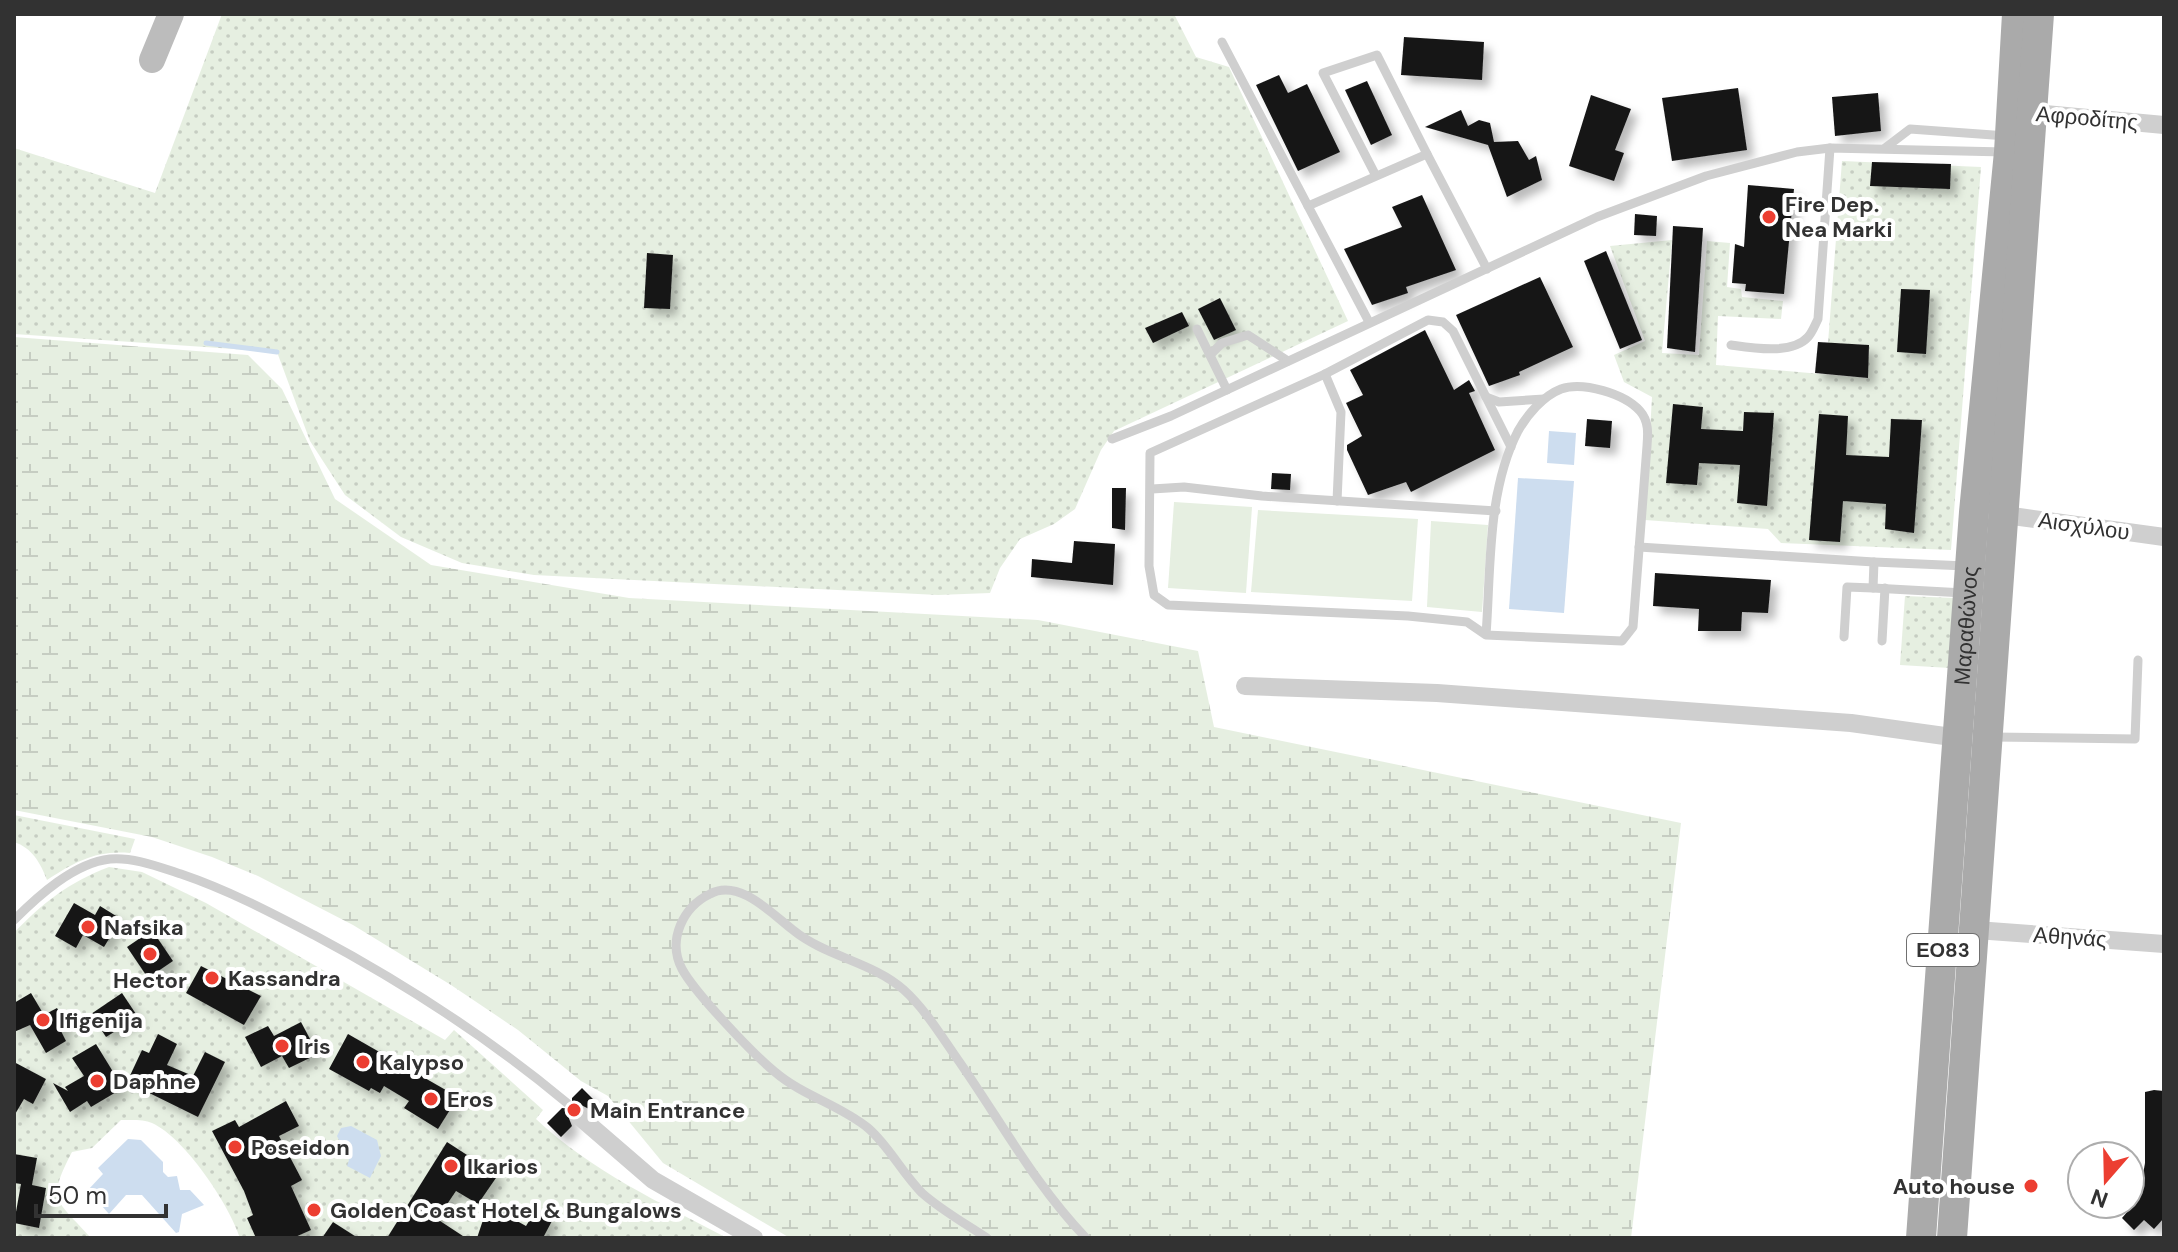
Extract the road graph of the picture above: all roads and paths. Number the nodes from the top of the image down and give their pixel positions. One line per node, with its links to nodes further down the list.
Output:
1 (171, 14): 5 (street)
2 (2017, 14): 7 (main road, Μαραθώνος / ΕΟ83)
3 (2039, 14): 7 (main road, Μαραθώνος / ΕΟ83)
4 (1222, 42): 13 (lane)
5 (152, 60)
6 (2164, 125): 7 (street, Αφροδίτης)
7 (2014, 134): 9 (lane); 11 (lane); 11 (lane); 29 (main road, Μαραθώνος / ΕΟ83); 33 (main road, Μαραθώνος / ΕΟ83)
8 (1830, 148): 9 (lane); 14 (lane); 17 (lane)
9 (1885, 148): 11 (lane)
10 (1427, 154): 12 (lane); 12 (lane); 14 (lane)
11 (1978, 154)
12 (1375, 174): 13 (lane)
13 (1308, 206): 15 (lane)
14 (1487, 269): 15 (lane)
15 (1369, 322): 19 (lane)
16 (1197, 329): 18 (lane)
17 (1731, 345)
18 (1211, 354): 19 (lane); 21 (lane)
19 (1288, 361): 21 (lane)
20 (1325, 374): 22 (lane); 26 (lane); 27 (lane)
21 (1227, 390): 24 (lane)
22 (1486, 397): 23 (lane); 25 (lane)
23 (1544, 399): 25 (lane); 31 (lane)
24 (1112, 439)
25 (1511, 447): 28 (lane)
26 (1152, 489): 27 (lane); 37 (lane)
27 (1337, 501): 28 (lane)
28 (1496, 511): 37 (lane)
29 (2005, 515): 30 (street, Αισχύλου); 34 (main road, Μαραθώνος / ΕΟ83)
30 (2164, 537)
31 (1639, 547): 32 (lane); 37 (lane)
32 (1874, 562): 33 (lane); 35 (lane)
33 (1961, 579): 34 (lane); 34 (lane); 36 (lane); 43 (main road, Μαραθώνος / ΕΟ83)
34 (2000, 582): 42 (main road, Μαραθώνος / ΕΟ83)
35 (1873, 588): 36 (lane); 38 (lane)
36 (1885, 588): 39 (lane)
37 (1486, 635)
38 (1844, 637)
39 (1882, 641)
40 (2138, 660): 42 (lane)
41 (1245, 686): 43 (street)
42 (1990, 737): 45 (main road, Μαραθώνος / ΕΟ83)
43 (1959, 738): 52 (main road, Μαραθώνος / ΕΟ83)
44 (14, 920): 47 (lane)
45 (1976, 930): 46 (street, Αθηνάς); 53 (main road, Μαραθώνος / ΕΟ83)
46 (2164, 944)
47 (567, 1103)
48 (580, 1117): 49 (street)
49 (754, 1238)
50 (987, 1238): 51 (lane)
51 (1086, 1238)
52 (1921, 1238)
53 (1952, 1238)

